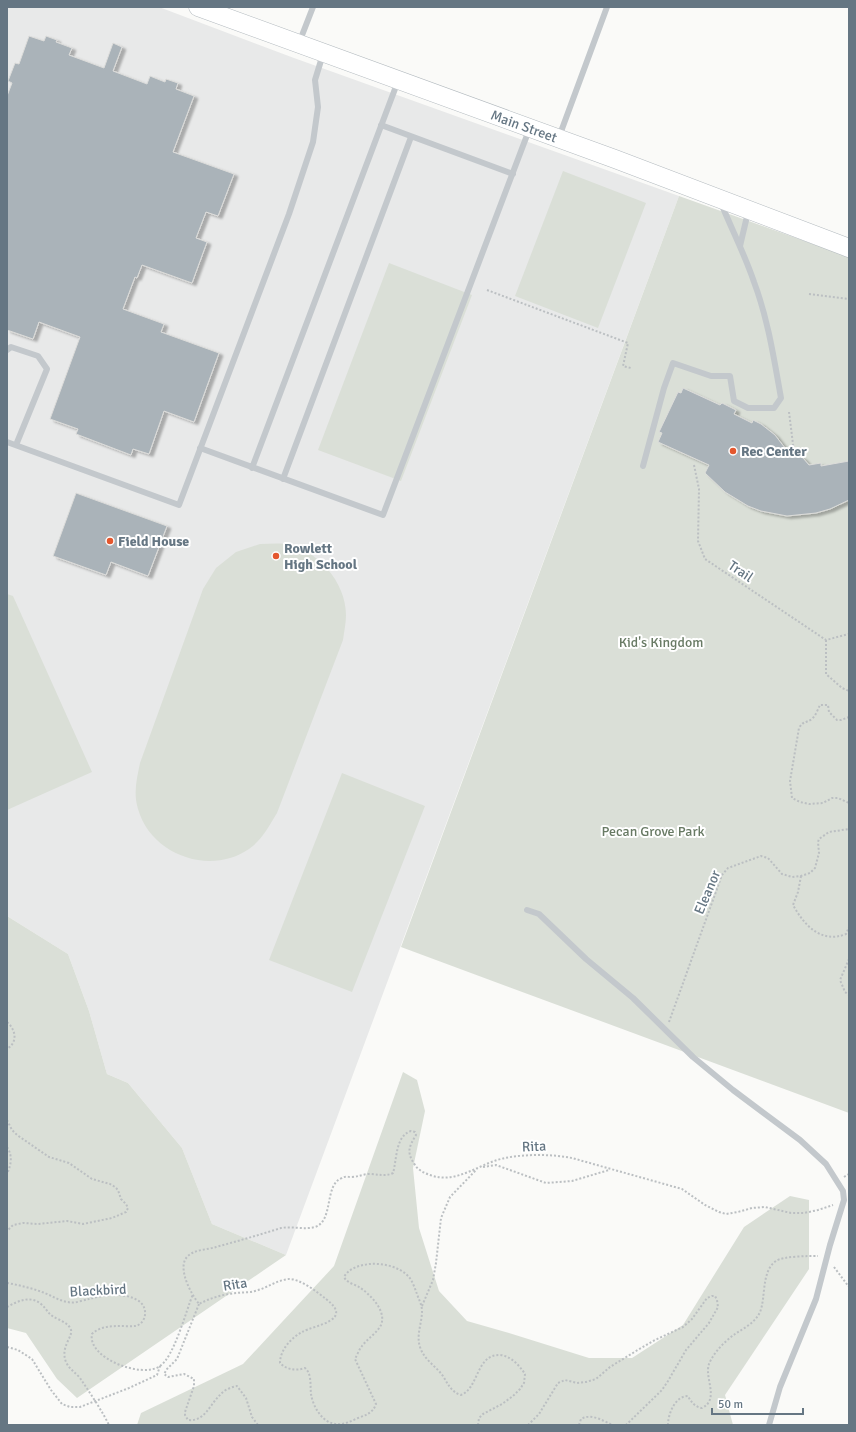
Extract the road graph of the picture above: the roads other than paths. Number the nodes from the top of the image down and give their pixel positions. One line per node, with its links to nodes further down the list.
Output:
1 (198, 7): 4 (street, Main Street)
2 (313, 7): 4 (lane)
3 (607, 7): 10 (lane)
4 (299, 44): 5 (street, Main Street)
5 (323, 52): 6 (street, Main Street); 19 (lane)
6 (398, 80): 7 (lane); 8 (street, Main Street)
7 (381, 126): 9 (lane); 21 (lane)
8 (530, 128): 10 (street, Main Street); 11 (lane)
9 (411, 137): 11 (lane); 22 (lane)
10 (559, 138): 12 (street, Main Street)
11 (513, 174): 22 (lane)
12 (719, 199): 13 (street, Main Street); 14 (lane)
13 (749, 210): 14 (lane); 15 (street, Main Street)
14 (740, 246): 20 (lane)
15 (849, 248)
16 (7, 350): 18 (lane)
17 (7, 442): 18 (lane)
18 (16, 445): 19 (lane)
19 (200, 448): 21 (lane)
20 (643, 466)
21 (252, 468): 22 (lane)
22 (283, 479)
23 (527, 910): 24 (lane)
24 (768, 1425)

